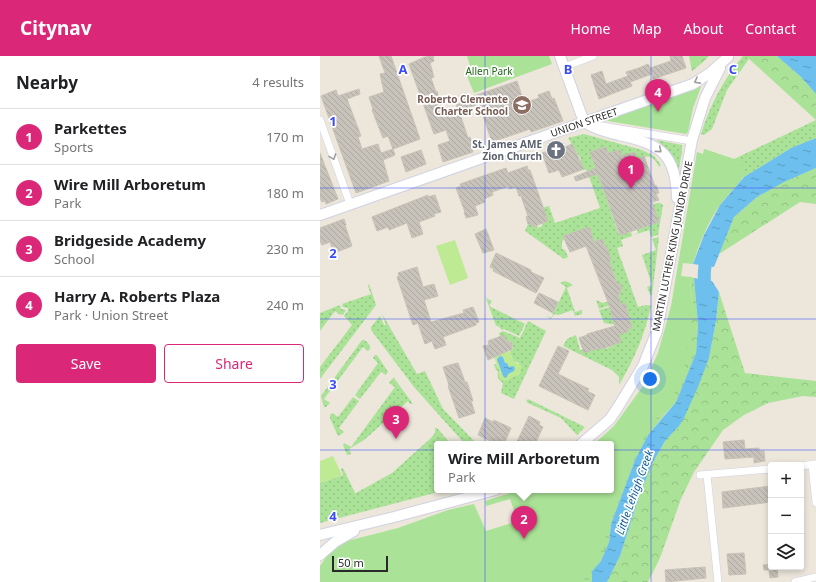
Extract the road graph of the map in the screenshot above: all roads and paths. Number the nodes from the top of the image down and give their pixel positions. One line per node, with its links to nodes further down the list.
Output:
1 (560, 56): 4 (main road)
2 (593, 56): 4 (street)
3 (728, 56): 6 (main road, UNION STREET, one-way to 6); 7 (main road, MARTIN LUTHER KING JUNIOR DRIVE)
4 (564, 67): 6 (main road)
5 (320, 120): 8 (street, one-way to 8)
6 (584, 122): 7 (street); 8 (main road, UNION STREET); 10 (main road, one-way to 10)
7 (692, 141): 10 (main road, MARTIN LUTHER KING JUNIOR DRIVE)
8 (350, 204): 9 (main road, UNION STREET)
9 (320, 215)
10 (673, 240): 11 (main road, MARTIN LUTHER KING JUNIOR DRIVE)
11 (584, 441)
12 (814, 464): 13 (street); 16 (street)
13 (804, 466)
14 (768, 468): 21 (street)
15 (484, 493): 17 (main road)
16 (816, 503)
17 (394, 517): 18 (main road); 19 (main road)
18 (320, 535)
19 (320, 555)
20 (816, 576): 22 (street)
21 (718, 582)
22 (795, 582)

